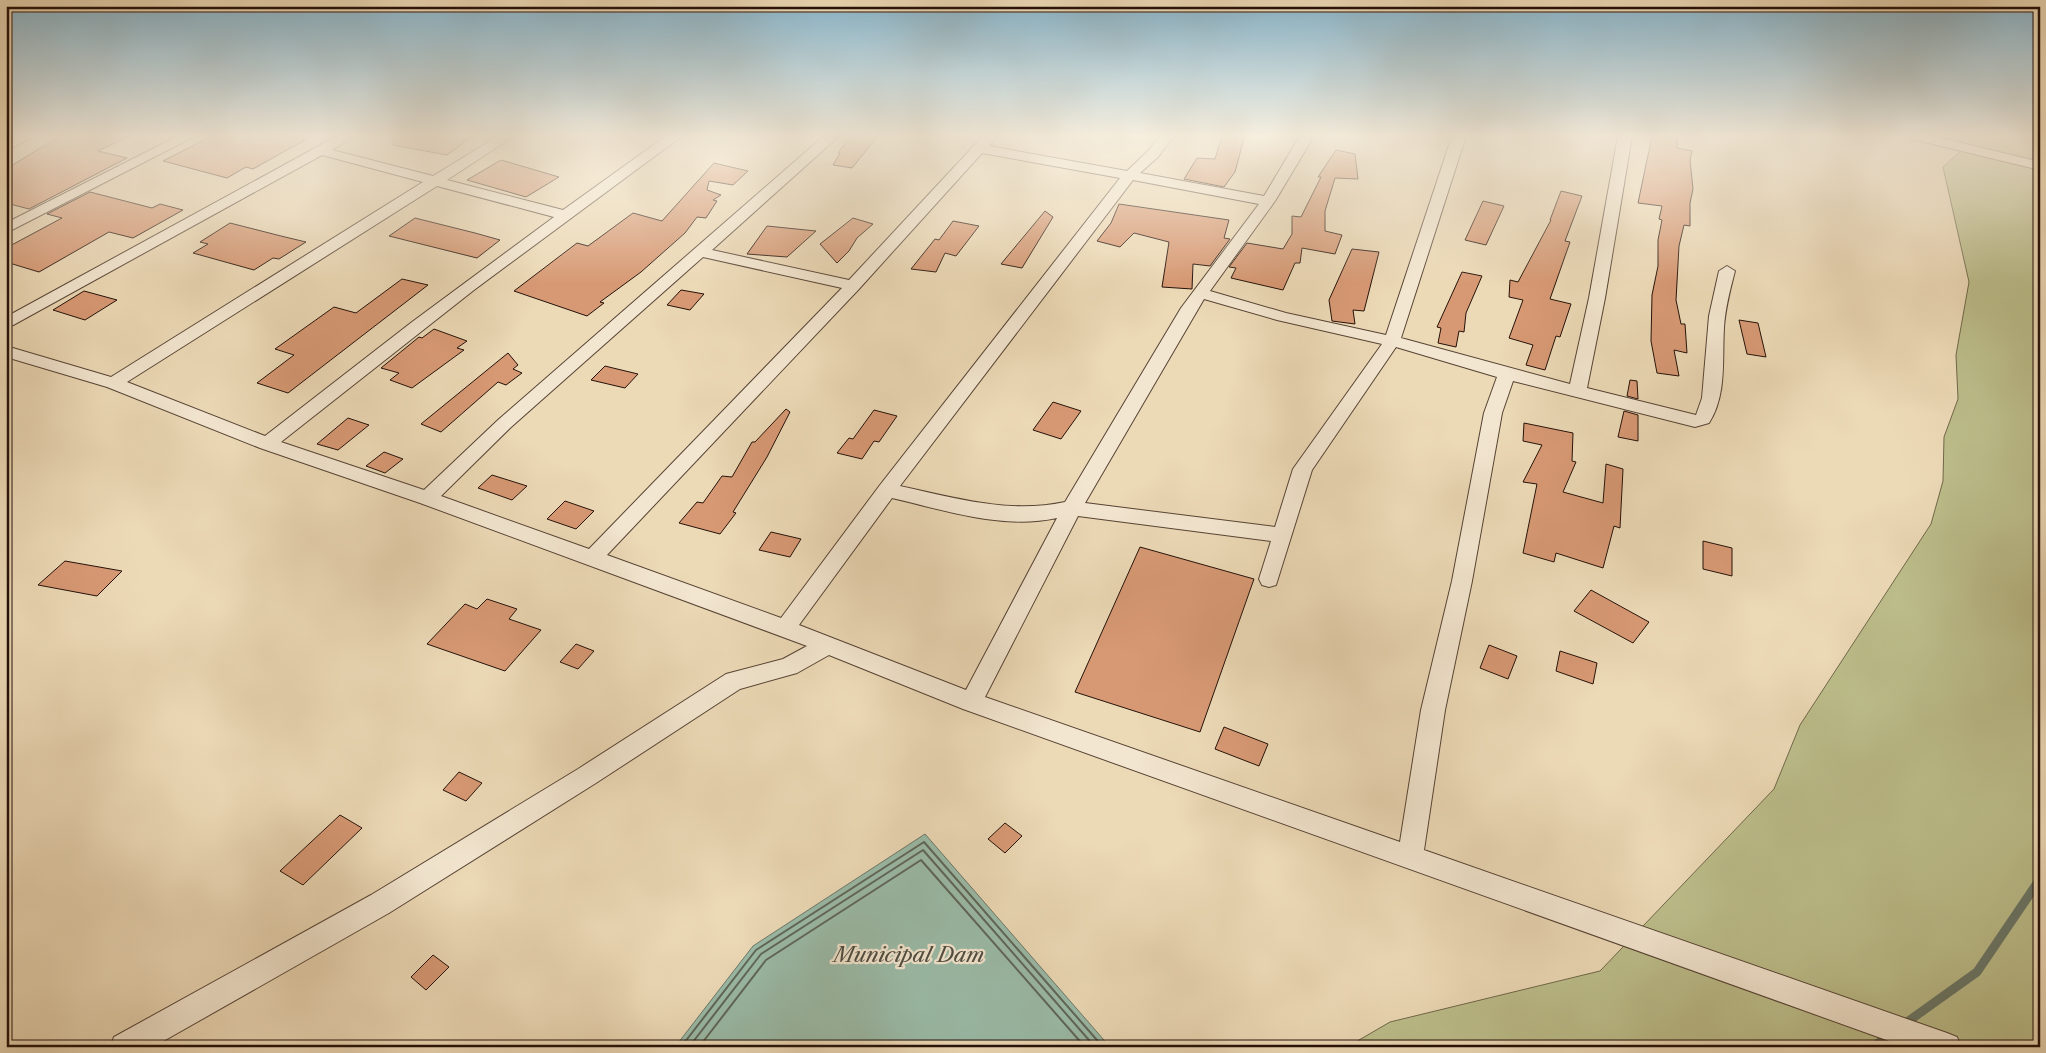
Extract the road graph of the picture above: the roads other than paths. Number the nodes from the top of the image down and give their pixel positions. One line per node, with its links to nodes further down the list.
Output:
1 (92, 185): 15 (street)
2 (259, 185): 20 (street)
3 (429, 185): 24 (street)
4 (452, 185): 14 (street)
5 (606, 185): 14 (street)
6 (777, 185): 16 (street)
7 (945, 185): 18 (street)
8 (1122, 185): 27 (street)
9 (1175, 185): 13 (street)
10 (1278, 185): 13 (street)
11 (1443, 185): 21 (street)
12 (1617, 185): 25 (street)
13 (1268, 201): 19 (street)
14 (564, 215): 26 (street)
15 (6, 229)
16 (701, 252): 18 (street); 28 (street)
17 (1727, 271): 25 (street)
18 (853, 286): 31 (street)
19 (1200, 293): 21 (street); 29 (street)
20 (6, 324)
21 (1392, 341): 23 (street); 30 (street)
22 (6, 351): 24 (street)
23 (1507, 374): 25 (street); 36 (street)
24 (114, 383): 26 (street)
25 (1577, 392)
26 (267, 444): 28 (street)
27 (886, 490): 29 (street); 33 (street)
28 (427, 498): 31 (street)
29 (1072, 508): 30 (street); 35 (street)
30 (1283, 535): 32 (street)
31 (592, 558): 33 (street)
32 (1270, 579)
33 (785, 628): 34 (street)
34 (828, 645): 35 (street); 37 (street)
35 (971, 702): 36 (street)
36 (1410, 856): 38 (street)
37 (124, 1047)
38 (1947, 1047)

